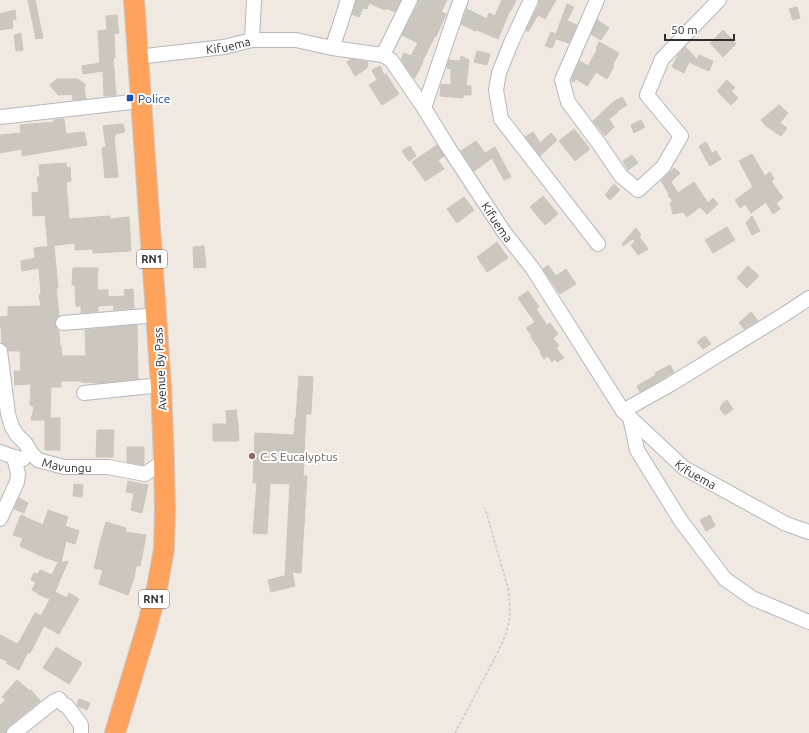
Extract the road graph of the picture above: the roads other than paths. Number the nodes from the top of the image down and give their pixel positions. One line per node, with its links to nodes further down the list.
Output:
1 (134, 0): 12 (highway, Avenue By Pass / RN1)
2 (254, 0): 9 (street)
3 (348, 0): 10 (street)
4 (410, 0): 11 (street)
5 (461, 0): 14 (street)
6 (531, 0): 16 (street)
7 (597, 0): 8 (street)
8 (720, 0)
9 (252, 40): 10 (street, Kifuema); 12 (street, Kifuema)
10 (332, 48): 11 (street, Kifuema)
11 (383, 55): 14 (street, Kifuema)
12 (137, 57): 13 (highway, Avenue By Pass / RN1)
13 (140, 101): 15 (street); 18 (highway, Avenue By Pass / RN1)
14 (424, 108): 23 (street, Kifuema)
15 (0, 117)
16 (598, 244)
17 (809, 298): 23 (street)
18 (157, 315): 19 (street); 21 (highway, Avenue By Pass / RN1)
19 (63, 323)
20 (0, 351): 26 (street, Mavungu)
21 (161, 385): 22 (street); 27 (highway, Avenue By Pass / RN1)
22 (84, 393)
23 (626, 414): 29 (street, Kifuema); 30 (street)
24 (0, 452): 25 (street)
25 (14, 457): 26 (street); 28 (street)
26 (38, 460): 27 (street, Mavungu)
27 (164, 461): 33 (highway, Avenue By Pass / RN1)
28 (0, 519)
29 (809, 532)
30 (809, 622)
31 (14, 733): 32 (street)
32 (81, 733)
33 (116, 733)

